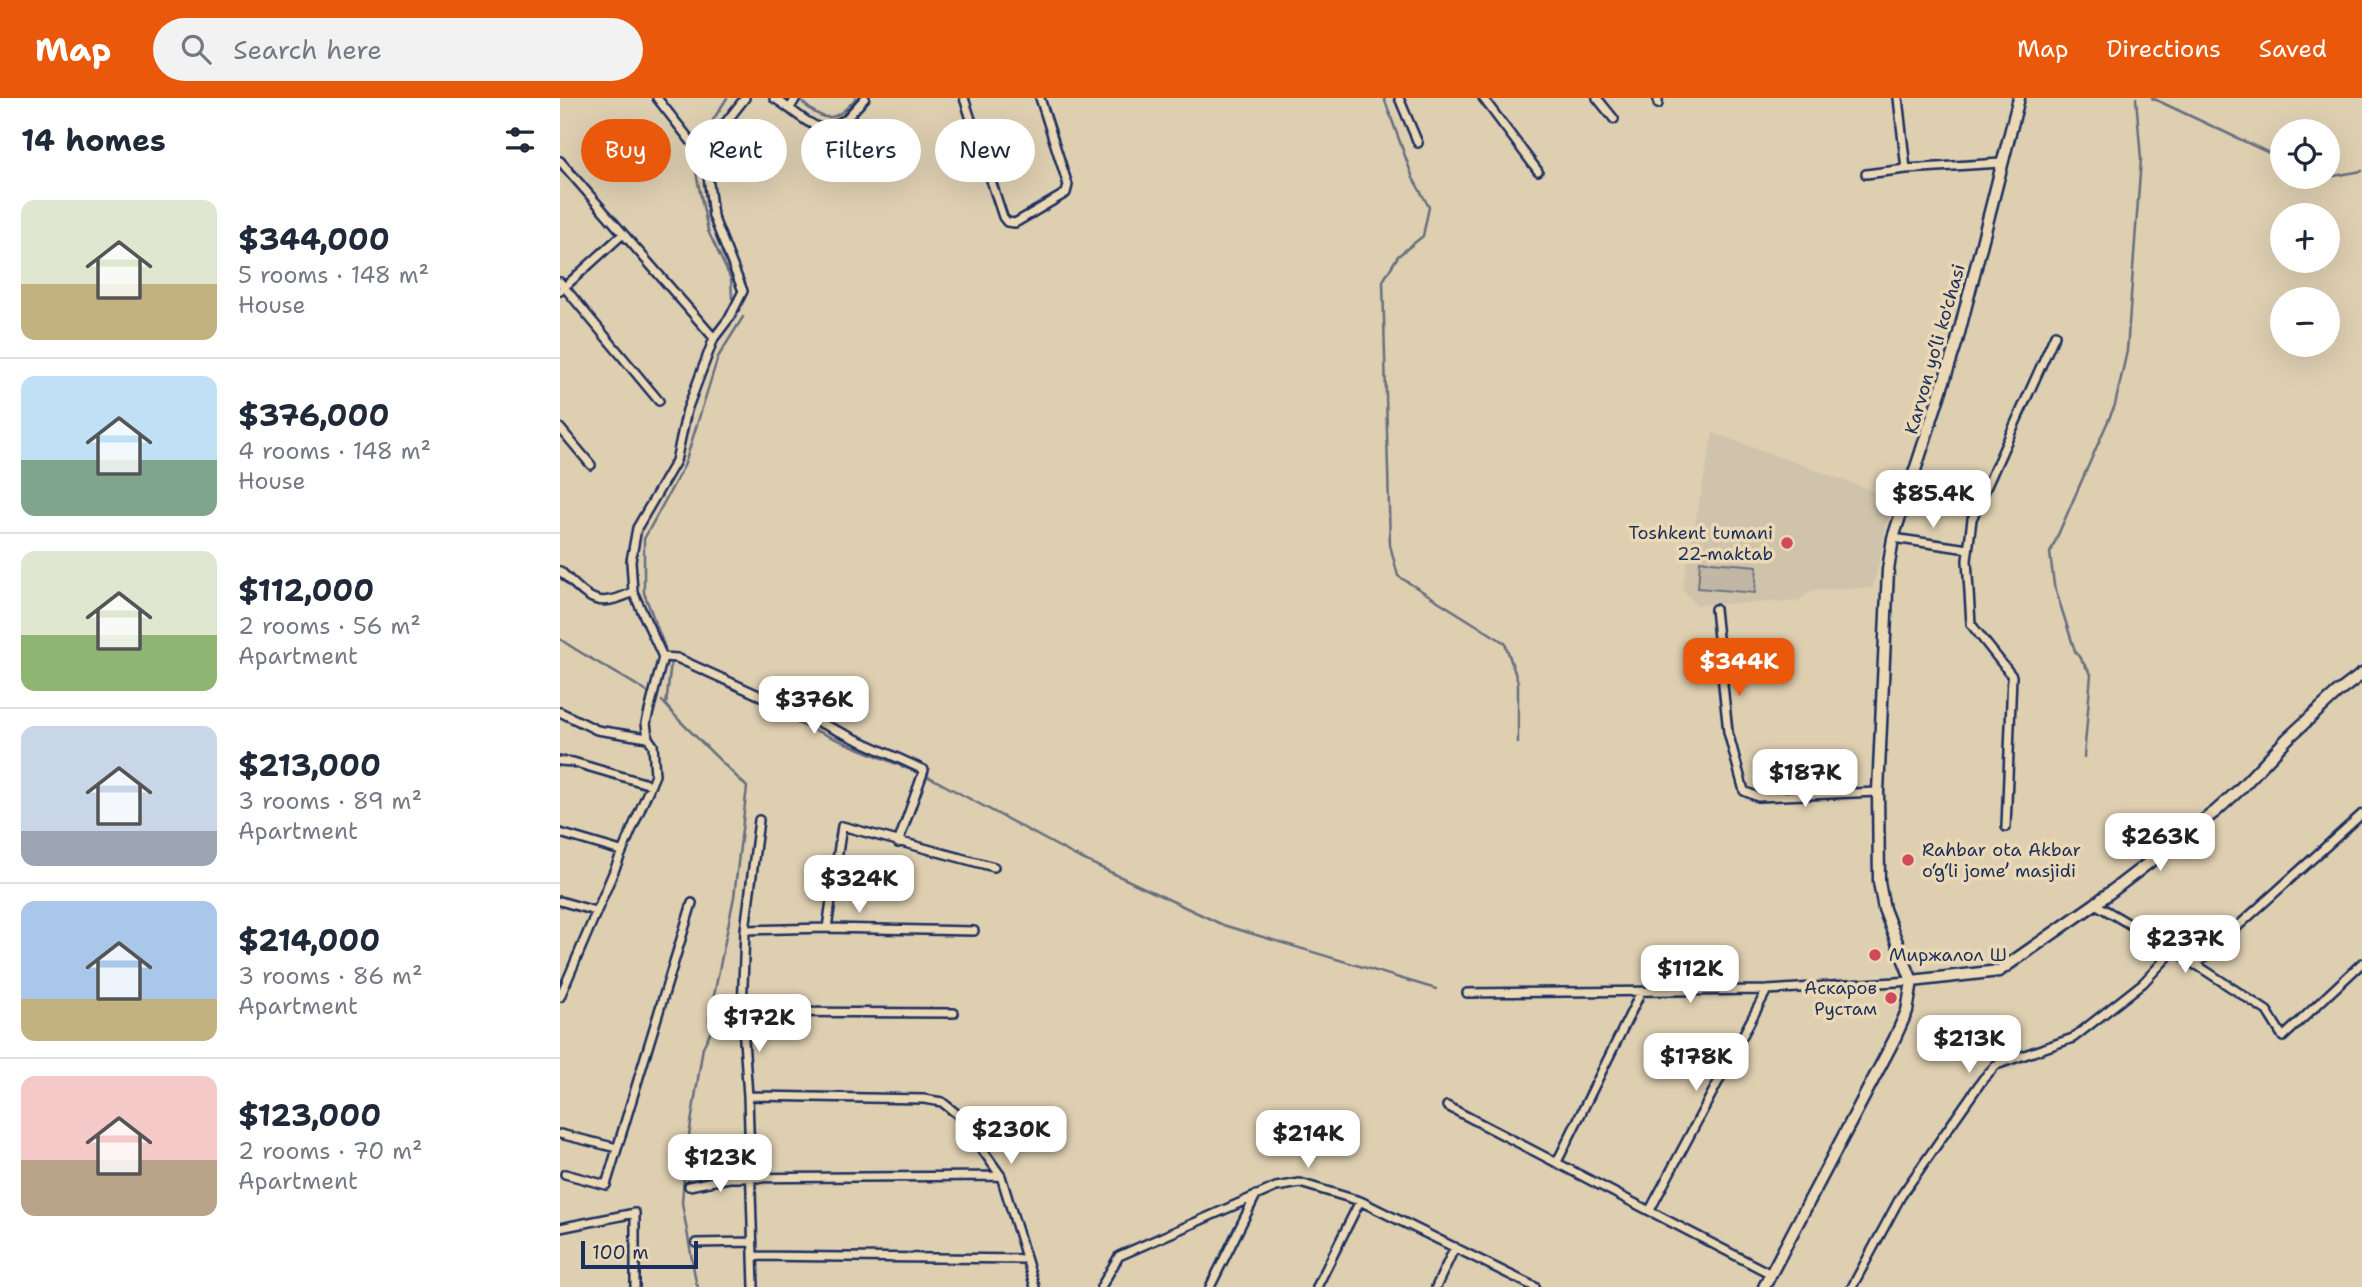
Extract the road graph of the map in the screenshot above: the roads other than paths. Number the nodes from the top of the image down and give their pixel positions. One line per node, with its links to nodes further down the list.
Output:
1 (657, 98): 16 (street)
2 (745, 98): 14 (street)
3 (774, 98): 13 (street)
4 (796, 98): 13 (street)
5 (865, 98): 13 (street)
6 (964, 98): 7 (street)
7 (1040, 98)
8 (1399, 98): 17 (street)
9 (1483, 98): 21 (street)
10 (1597, 98): 15 (street)
11 (1898, 98): 20 (street)
12 (2019, 98): 19 (street, Karvon yo‘li ko'chasi)
13 (790, 108)
14 (728, 119)
15 (1614, 119)
16 (685, 134)
17 (1418, 143)
18 (560, 161): 24 (street)
19 (2001, 163): 20 (street); 31 (street, Karvon yo‘li ko'chasi)
20 (1906, 169): 22 (street)
21 (1538, 171)
22 (1866, 174)
23 (709, 182): 27 (street)
24 (624, 234): 25 (street); 27 (street)
25 (562, 287): 28 (street)
26 (2055, 335): 32 (street)
27 (714, 338): 34 (street)
28 (659, 401)
29 (560, 428): 30 (street)
30 (591, 465)
31 (1893, 538): 32 (street); 42 (street, Karvon yo‘li ko'chasi)
32 (1968, 549): 45 (street)
33 (560, 571): 34 (street)
34 (633, 592): 36 (street)
35 (1715, 609): 42 (street)
36 (663, 657): 39 (street); 47 (street)
37 (2362, 674): 52 (street)
38 (560, 712): 39 (street)
39 (648, 738): 41 (street)
40 (560, 761): 41 (street)
41 (651, 785): 48 (street)
42 (1878, 792): 60 (street, Karvon yo‘li ko'chasi)
43 (2362, 814): 59 (street)
44 (760, 820): 55 (street)
45 (2006, 827)
46 (560, 833): 48 (street)
47 (898, 843): 49 (street); 54 (street)
48 (621, 851): 53 (street)
49 (994, 867)
50 (560, 901): 53 (street)
51 (692, 902): 70 (street)
52 (2095, 904): 57 (street); 60 (street)
53 (595, 911): 64 (street)
54 (827, 928): 55 (street); 56 (street)
55 (745, 930): 65 (street)
56 (974, 931)
57 (2174, 950): 59 (street); 95 (street)
58 (2362, 963): 59 (street)
59 (2195, 965)
60 (1912, 981): 61 (street); 85 (street)
61 (1766, 990): 62 (street); 78 (street)
62 (1641, 992): 63 (street); 71 (street)
63 (1467, 993)
64 (560, 997)
65 (742, 1012): 66 (street); 67 (street)
66 (954, 1013)
67 (748, 1096): 73 (street); 74 (street)
68 (1447, 1106): 71 (street)
69 (560, 1134): 70 (street)
70 (617, 1149): 72 (street)
71 (1557, 1162): 78 (street)
72 (565, 1174)
73 (1001, 1177): 74 (street); 84 (street)
74 (749, 1178): 75 (street); 80 (street)
75 (689, 1186)
76 (1256, 1195): 77 (street); 89 (street); 90 (street)
77 (1360, 1201): 82 (street); 91 (street)
78 (1650, 1210): 85 (street)
79 (560, 1228): 86 (street)
80 (752, 1242): 81 (street); 83 (street)
81 (696, 1243)
82 (1455, 1247): 92 (street); 93 (street)
83 (753, 1256): 84 (street); 87 (street)
84 (1025, 1259): 88 (street)
85 (1771, 1274): 94 (street)
86 (635, 1287)
87 (754, 1287)
88 (1035, 1287)
89 (1101, 1287)
90 (1210, 1287)
91 (1317, 1287)
92 (1436, 1287)
93 (1535, 1287)
94 (1764, 1287)
95 (1852, 1287)

